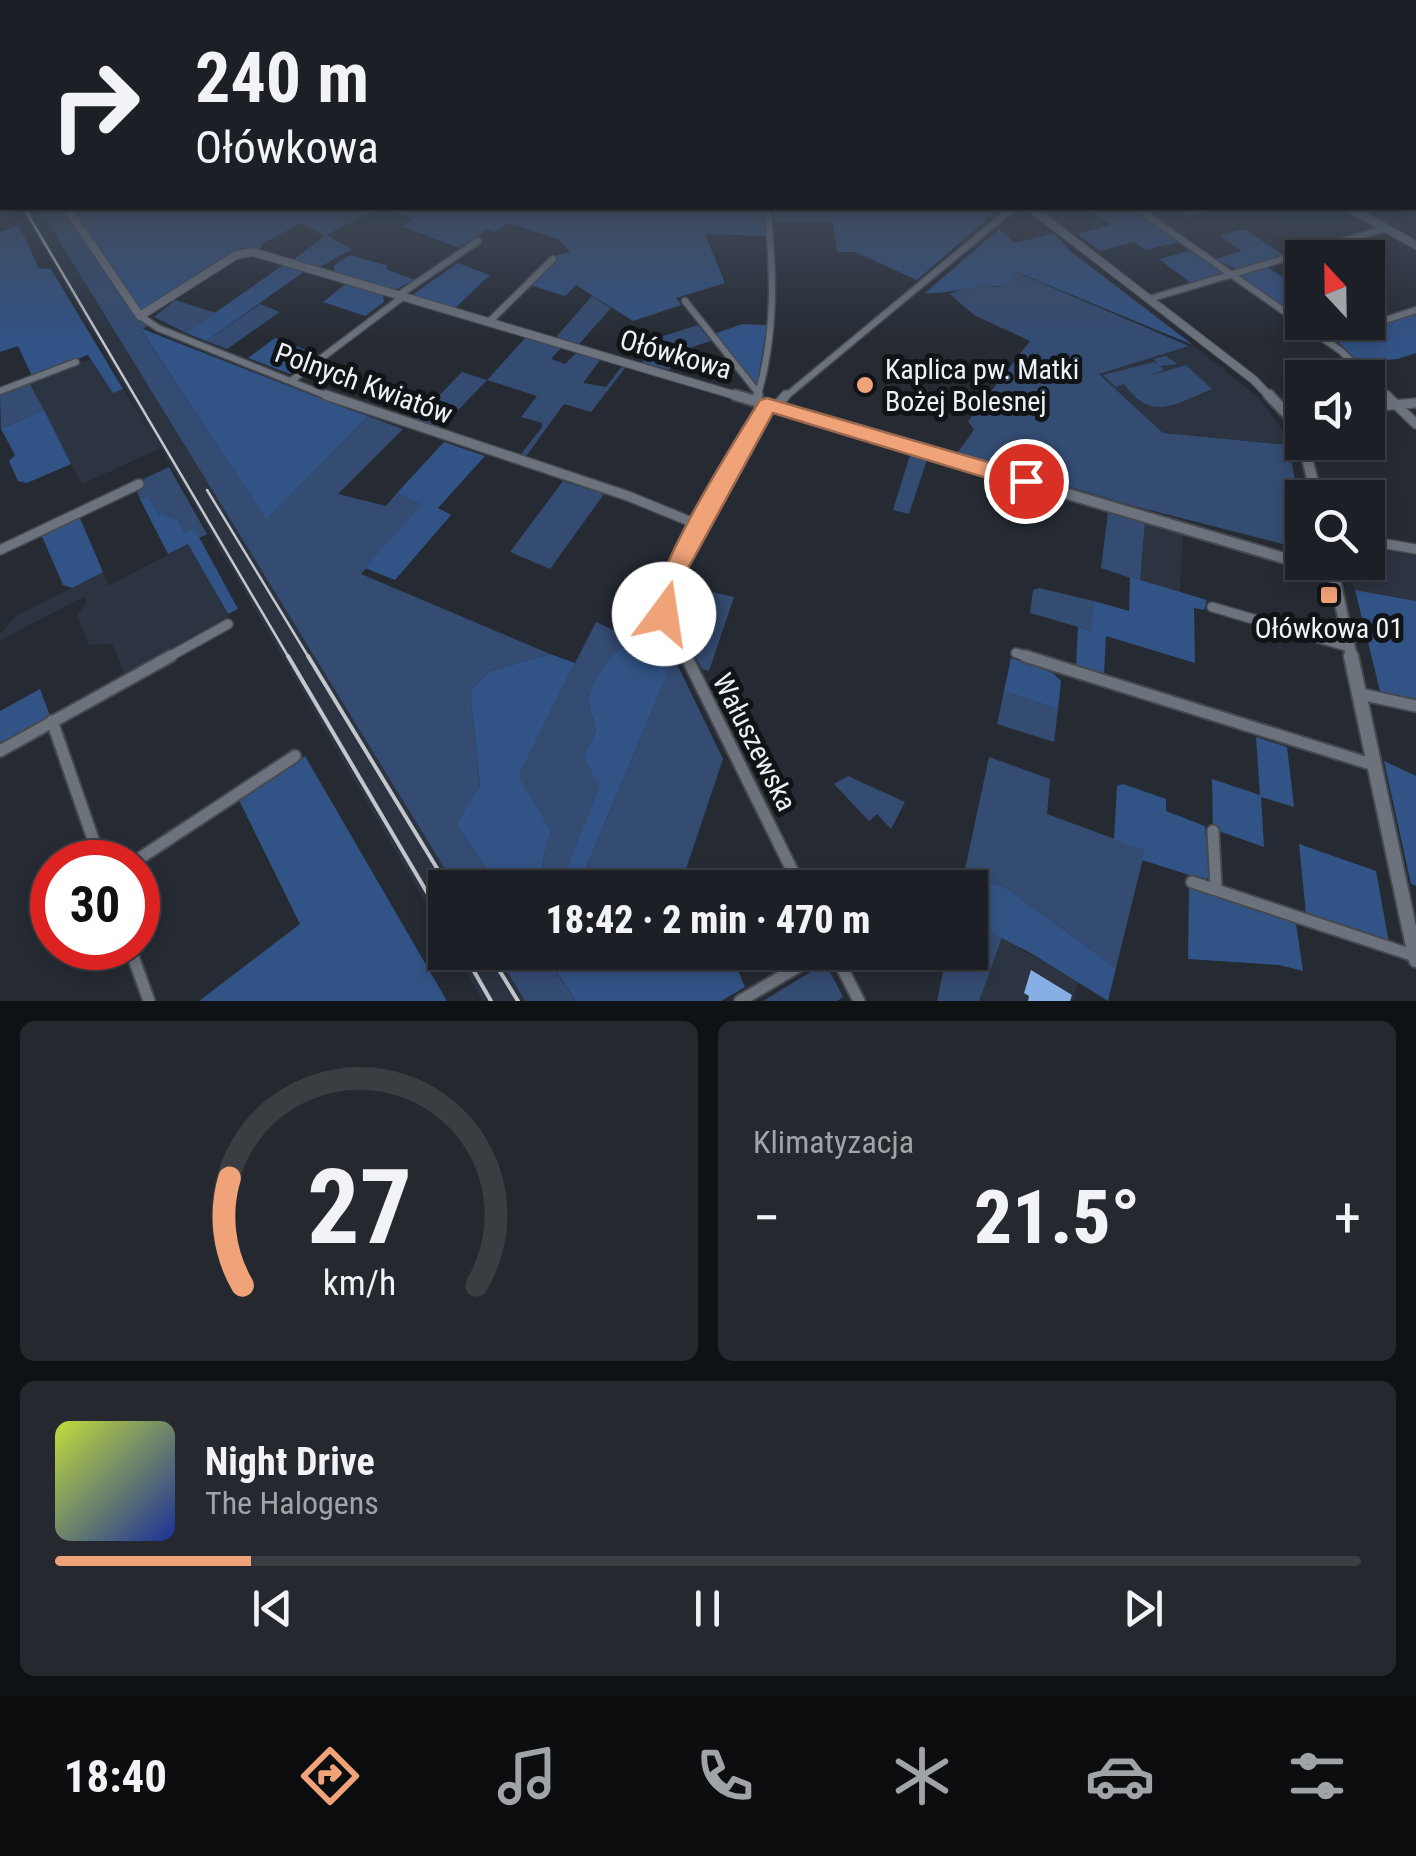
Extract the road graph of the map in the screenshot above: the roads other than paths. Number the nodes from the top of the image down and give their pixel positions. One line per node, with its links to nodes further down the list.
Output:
1 (92, 246): 15 (street, Polnych Kwiatów)
2 (471, 246): 10 (street)
3 (770, 246): 22 (street)
4 (967, 246): 22 (street, Wałuszewska)
5 (1080, 246): 11 (street)
6 (1190, 246): 9 (street)
7 (1326, 246): 9 (street)
8 (553, 260): 17 (street)
9 (1231, 274): 11 (street); 14 (street)
10 (402, 296): 15 (street, Ołówkowa); 17 (street, Ołówkowa); 20 (street)
11 (1150, 299): 26 (street)
12 (685, 301): 22 (street)
13 (1416, 310): 16 (street)
14 (1285, 311)
15 (140, 316): 20 (street, Polnych Kwiatów)
16 (1385, 320)
17 (488, 322): 22 (street, Ołówkowa)
18 (1327, 340): 24 (street)
19 (76, 362): 21 (street)
20 (291, 381): 29 (street, Polnych Kwiatów)
21 (0, 392)
22 (765, 402): 29 (street, Wałuszewska); 33 (street, Ołówkowa)
23 (1416, 402): 24 (street)
24 (1395, 404): 25 (street); 27 (street)
25 (1385, 405)
26 (1285, 412)
27 (1416, 424)
28 (139, 484): 32 (street)
29 (699, 525): 48 (street, Wałuszewska)
30 (1385, 544): 31 (street)
31 (1416, 549)
32 (0, 550)
33 (1285, 554)
34 (1334, 580): 37 (street)
35 (1212, 607): 37 (street)
36 (228, 624): 41 (street)
37 (1348, 647): 39 (street)
38 (1016, 653): 44 (street)
39 (1360, 694): 40 (street); 44 (street)
40 (1416, 706)
41 (52, 721): 42 (street); 46 (street)
42 (0, 751)
43 (295, 756): 47 (street)
44 (1374, 766): 51 (street)
45 (1213, 832): 50 (street)
46 (93, 840)
47 (160, 845)
48 (792, 870)
49 (1192, 882): 50 (street)
50 (1216, 890): 51 (street)
51 (1416, 958)
52 (138, 970): 55 (street)
53 (793, 970): 56 (street)
54 (843, 970): 57 (street)
55 (149, 1001)
56 (740, 1001)
57 (859, 1001)

